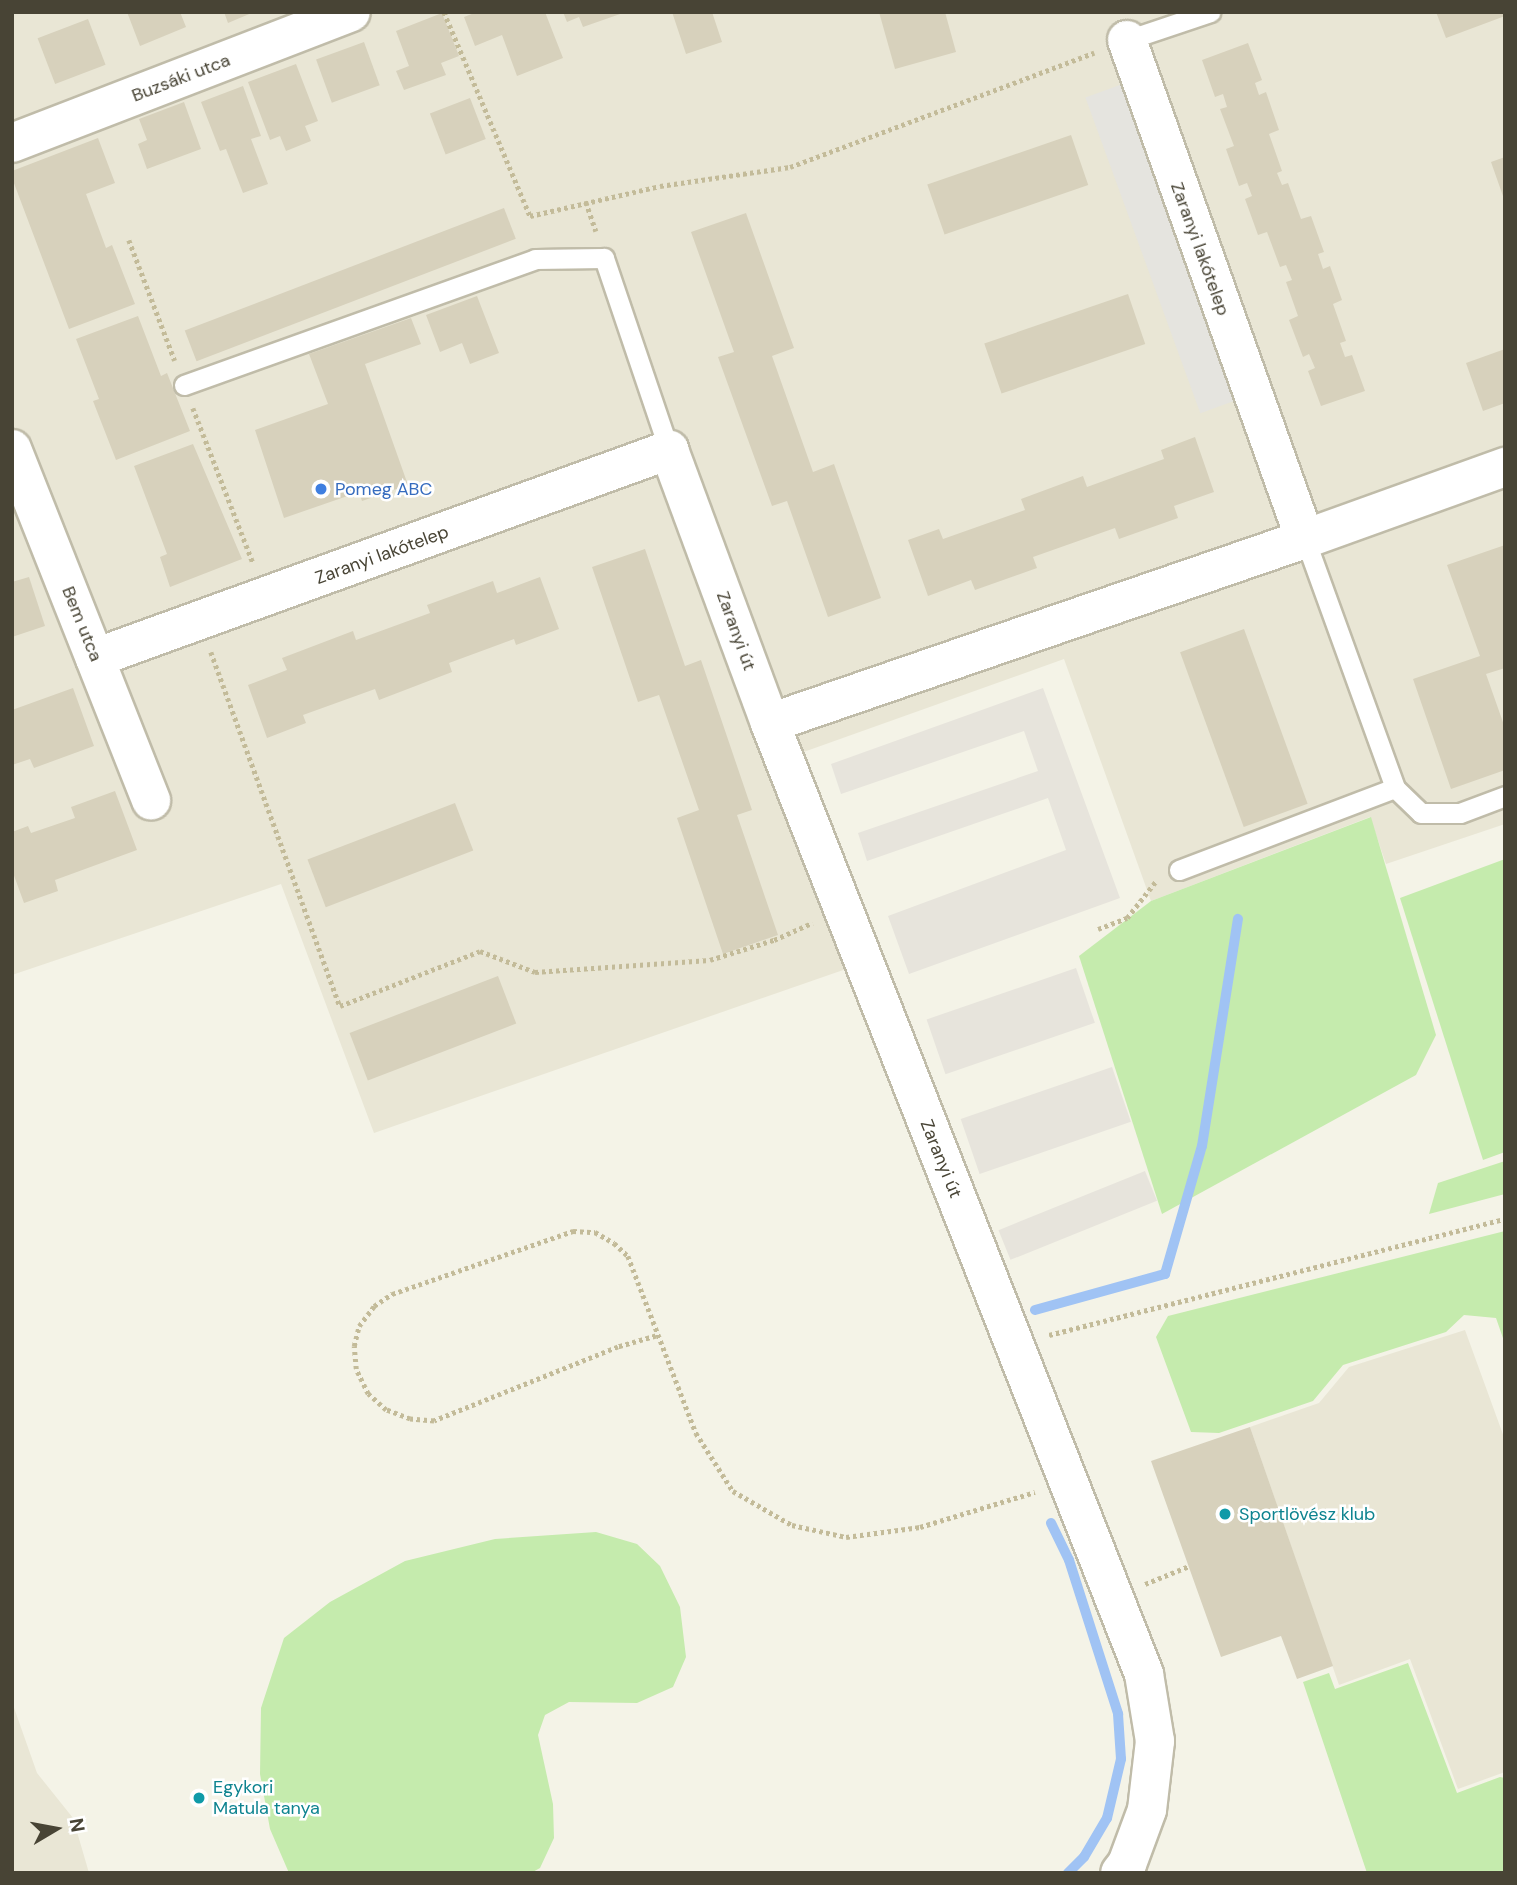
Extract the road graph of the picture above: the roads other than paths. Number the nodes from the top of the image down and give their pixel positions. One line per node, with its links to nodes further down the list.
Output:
1 (351, 12): 4 (street, Buzsáki utca)
2 (1210, 12): 3 (lane)
3 (1128, 40): 9 (street, Zaranyi lakótelep)
4 (12, 144)
5 (184, 385): 7 (lane)
6 (12, 449): 10 (street, Bem utca)
7 (669, 450): 10 (street, Zaranyi lakótelep); 11 (street, Zaranyi út)
8 (1505, 467): 9 (street)
9 (1305, 539): 11 (street); 12 (lane, Zaranyi lakótelep)
10 (96, 658): 14 (street, Bem utca)
11 (770, 723): 16 (street, Zaranyi út)
12 (1395, 788): 13 (lane, Zaranyi lakótelep); 15 (lane)
13 (1505, 796)
14 (151, 800)
15 (1179, 870)
16 (1121, 1873)

